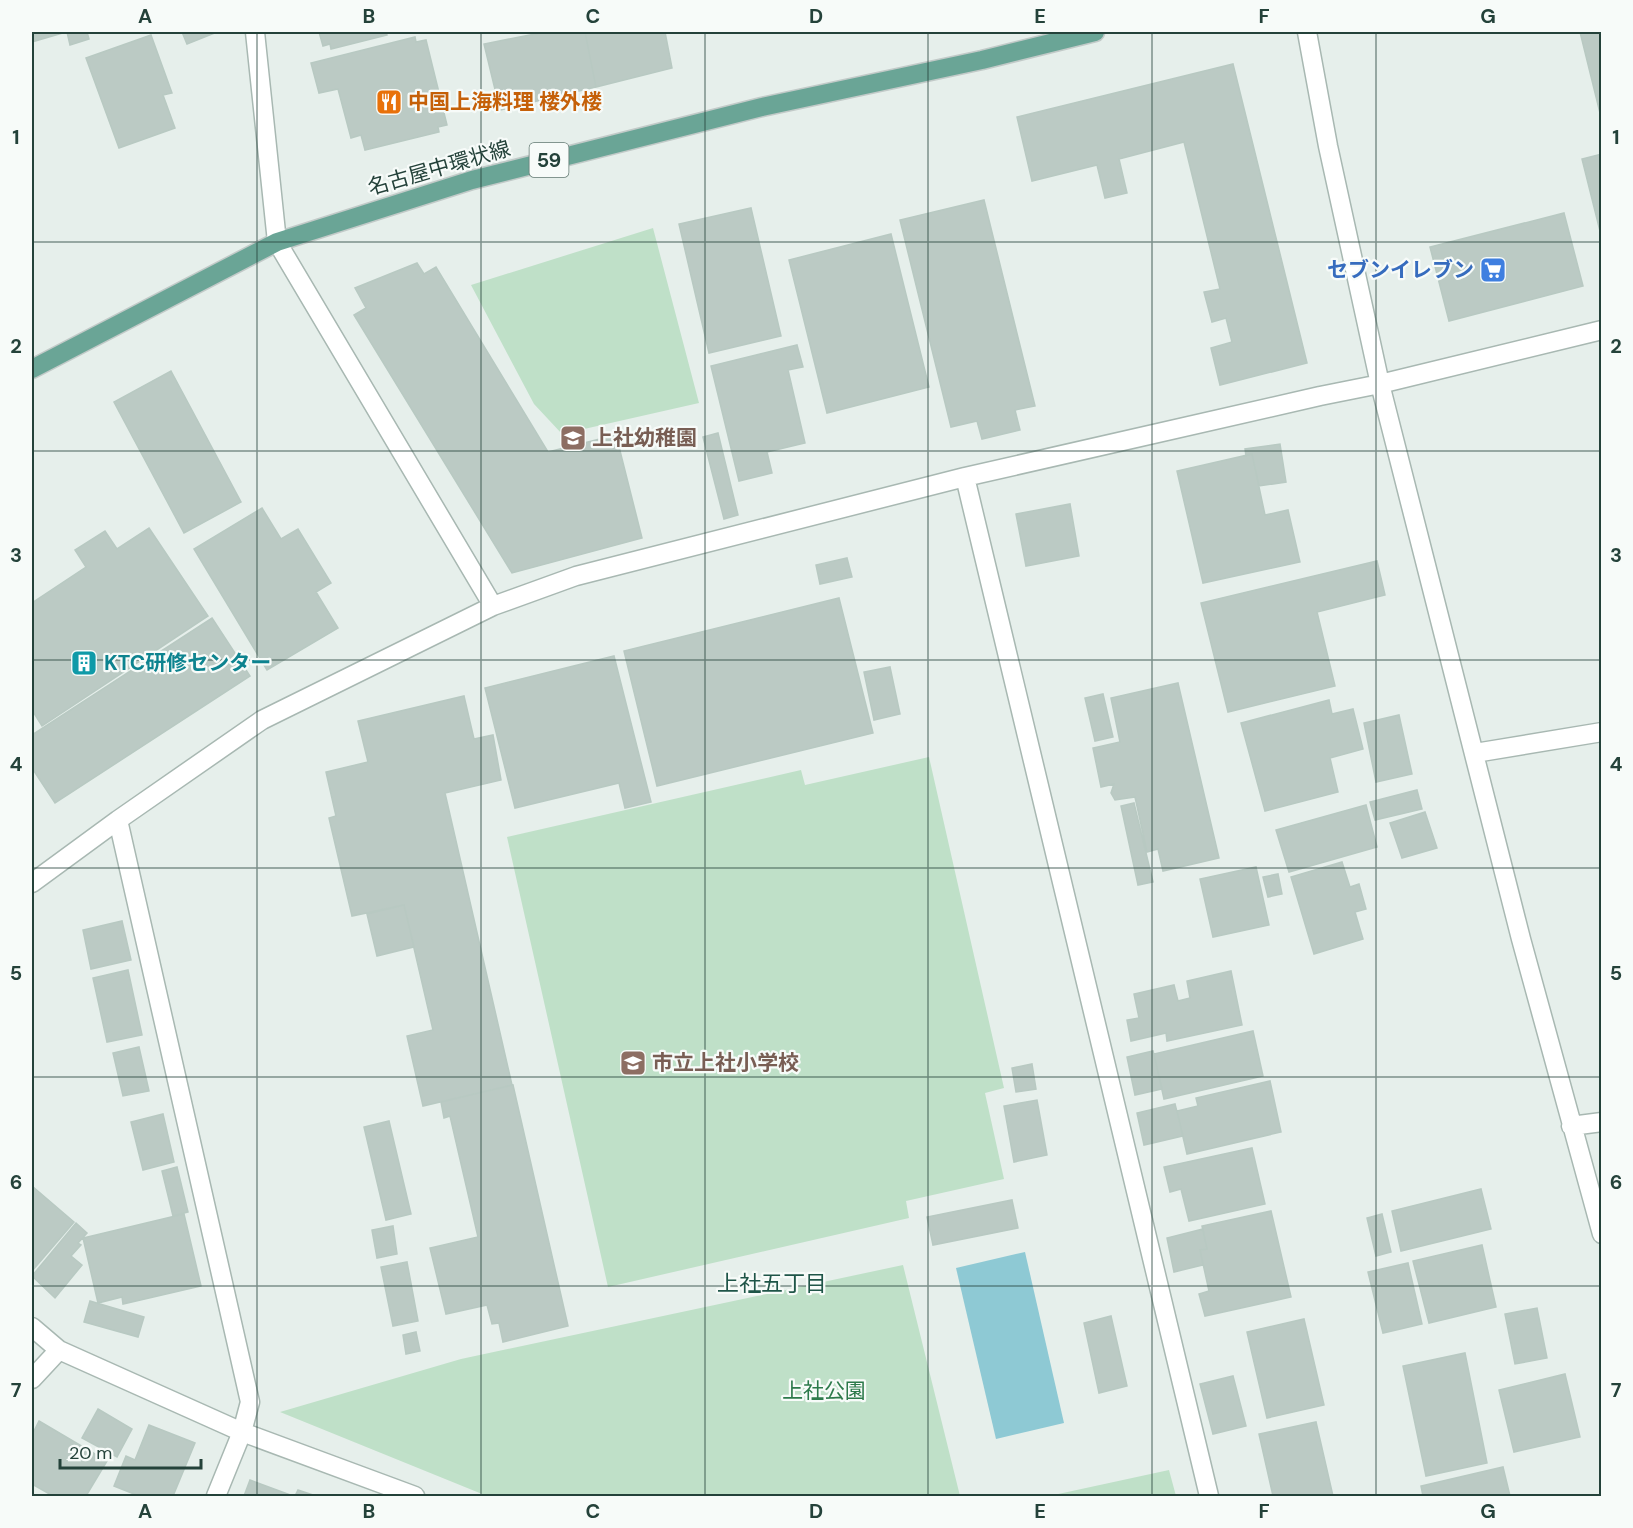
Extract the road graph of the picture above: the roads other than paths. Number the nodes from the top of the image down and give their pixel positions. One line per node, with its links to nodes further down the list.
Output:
1 (255, 32): 4 (street)
2 (1095, 32): 4 (main road, 名古屋中環状線 / 59)
3 (1307, 32): 7 (street)
4 (277, 242): 6 (main road, 名古屋中環状線 / 59); 9 (street)
5 (1602, 330): 7 (street)
6 (32, 369)
7 (1380, 384): 8 (street); 11 (street)
8 (965, 477): 9 (street); 23 (street)
9 (493, 606): 12 (street)
10 (1602, 732): 11 (street)
11 (1475, 753): 15 (street)
12 (118, 820): 13 (street); 20 (street)
13 (32, 883)
14 (1602, 1122): 15 (street)
15 (1571, 1126): 16 (street)
16 (1602, 1234)
17 (32, 1327): 18 (street)
18 (59, 1350): 19 (street); 20 (street)
19 (32, 1379)
20 (242, 1432): 21 (street); 22 (street)
21 (216, 1497)
22 (415, 1497)
23 (1209, 1497)

